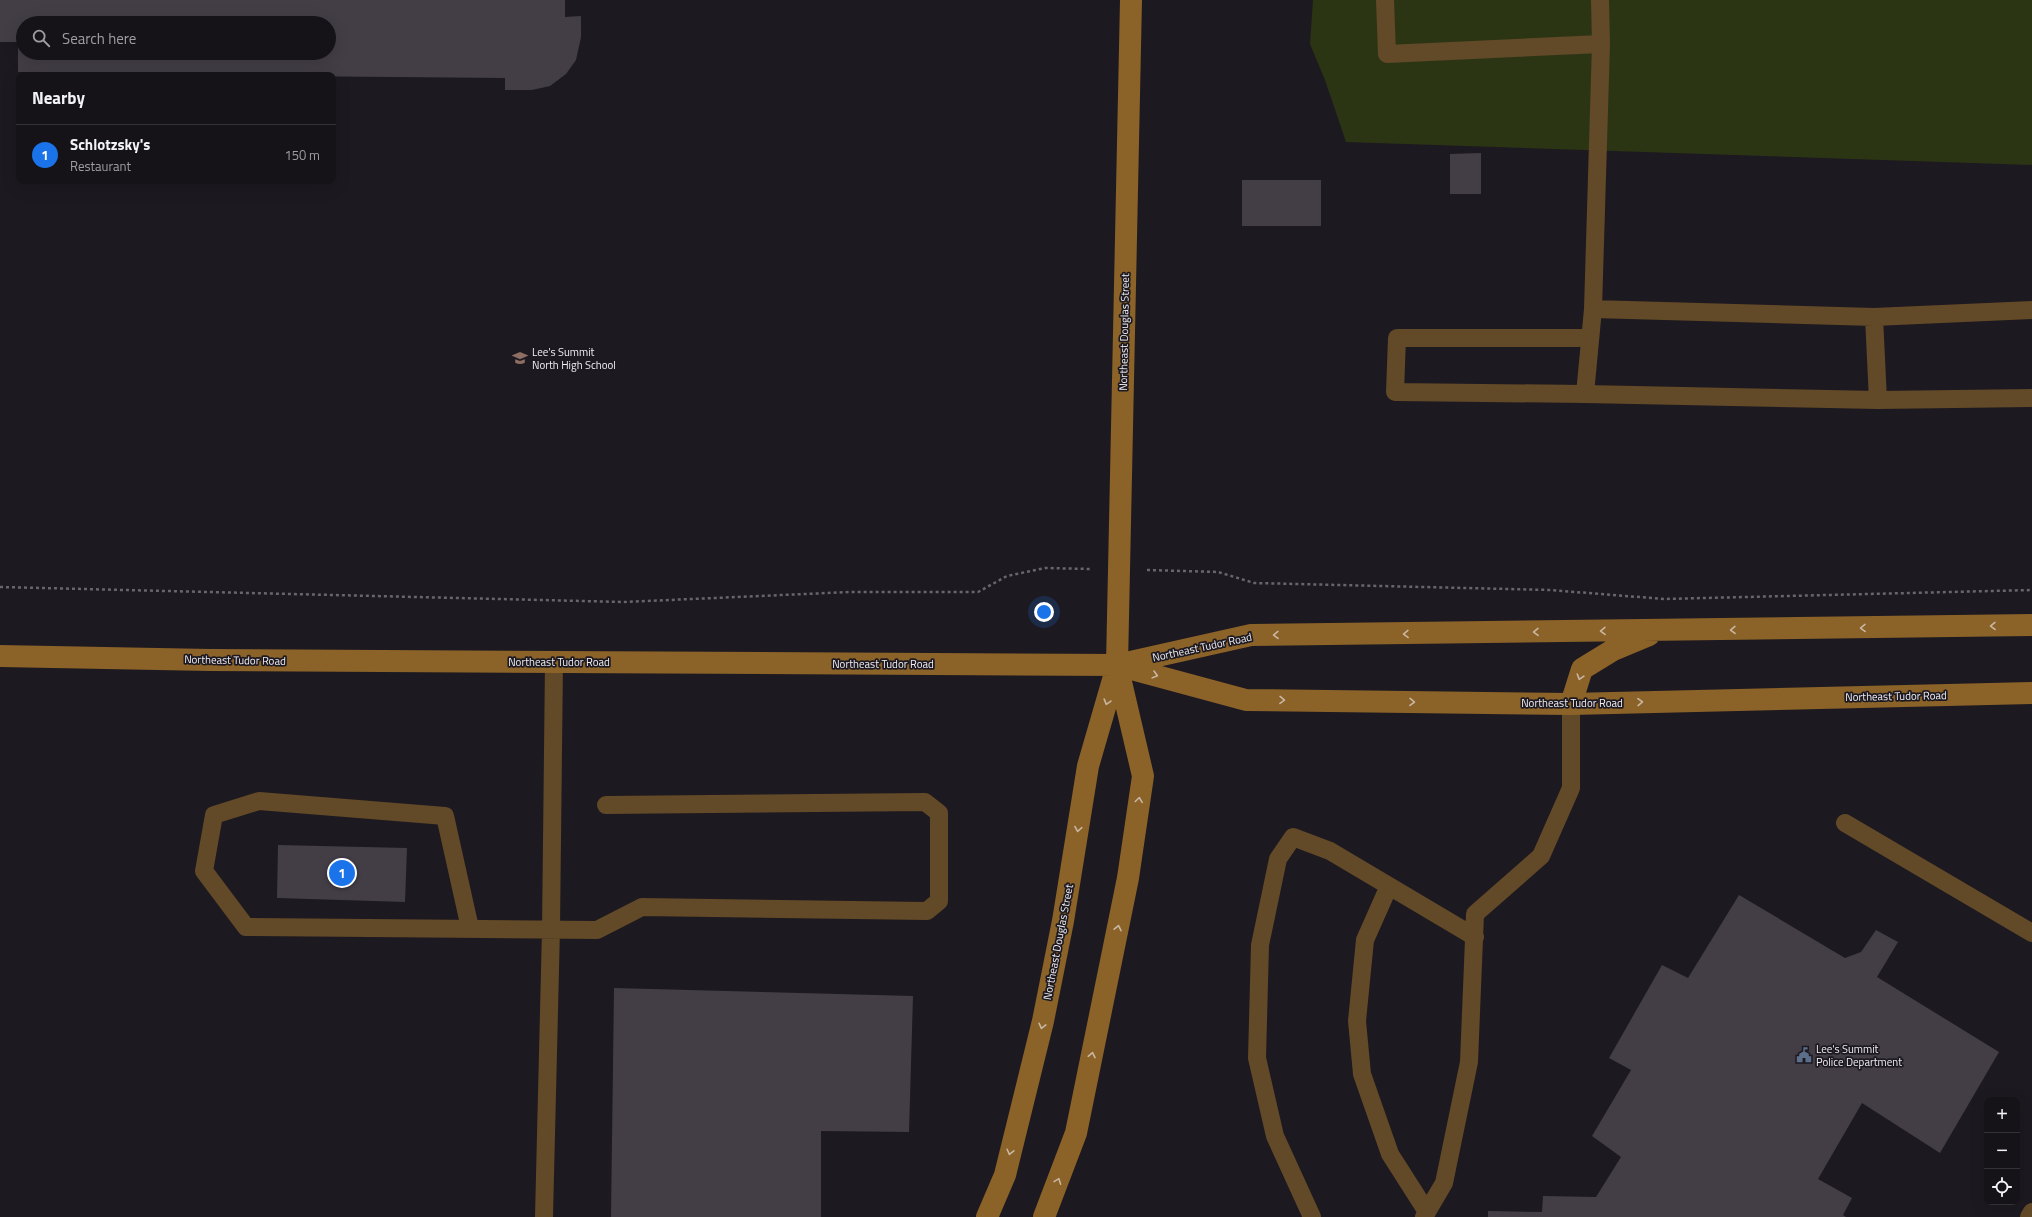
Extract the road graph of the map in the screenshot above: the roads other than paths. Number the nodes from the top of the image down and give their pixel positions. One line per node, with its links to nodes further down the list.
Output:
1 (1131, 0): 16 (street, Northeast Douglas Street)
2 (1385, 0): 4 (lane)
3 (1600, 0): 4 (lane)
4 (1601, 44): 5 (lane)
5 (1593, 309): 7 (lane); 8 (lane)
6 (2032, 310): 7 (lane)
7 (1874, 317): 11 (lane)
8 (1590, 338): 9 (lane); 9 (lane)
9 (1585, 394): 11 (lane)
10 (2032, 398): 11 (lane)
11 (1878, 400)
12 (2032, 625): 13 (street, Northeast Tudor Road, one-way to 13)
13 (1660, 631): 16 (street, Northeast Tudor Road, one-way to 16); 18 (street, one-way to 18)
14 (0, 656): 15 (street, Northeast Tudor Road)
15 (554, 662): 16 (street, Northeast Tudor Road); 23 (lane)
16 (1117, 665): 18 (street, Northeast Tudor Road, one-way to 18); 29 (street, Northeast Douglas Street, one-way to 29); 30 (street, Northeast Douglas Street, one-way to 16)
17 (2032, 693): 18 (street, Northeast Tudor Road, one-way to 17)
18 (1572, 704): 25 (lane)
19 (606, 805): 23 (lane)
20 (1845, 823): 24 (lane)
21 (1389, 886): 25 (lane); 27 (lane); 31 (lane)
22 (470, 928): 22 (lane); 23 (lane)
23 (551, 929): 28 (lane)
24 (2032, 933)
25 (1474, 937): 27 (lane)
26 (2032, 1212): 32 (lane)
27 (1425, 1214)
28 (544, 1217)
29 (987, 1217)
30 (1044, 1217)
31 (1312, 1217)
32 (2029, 1217)

